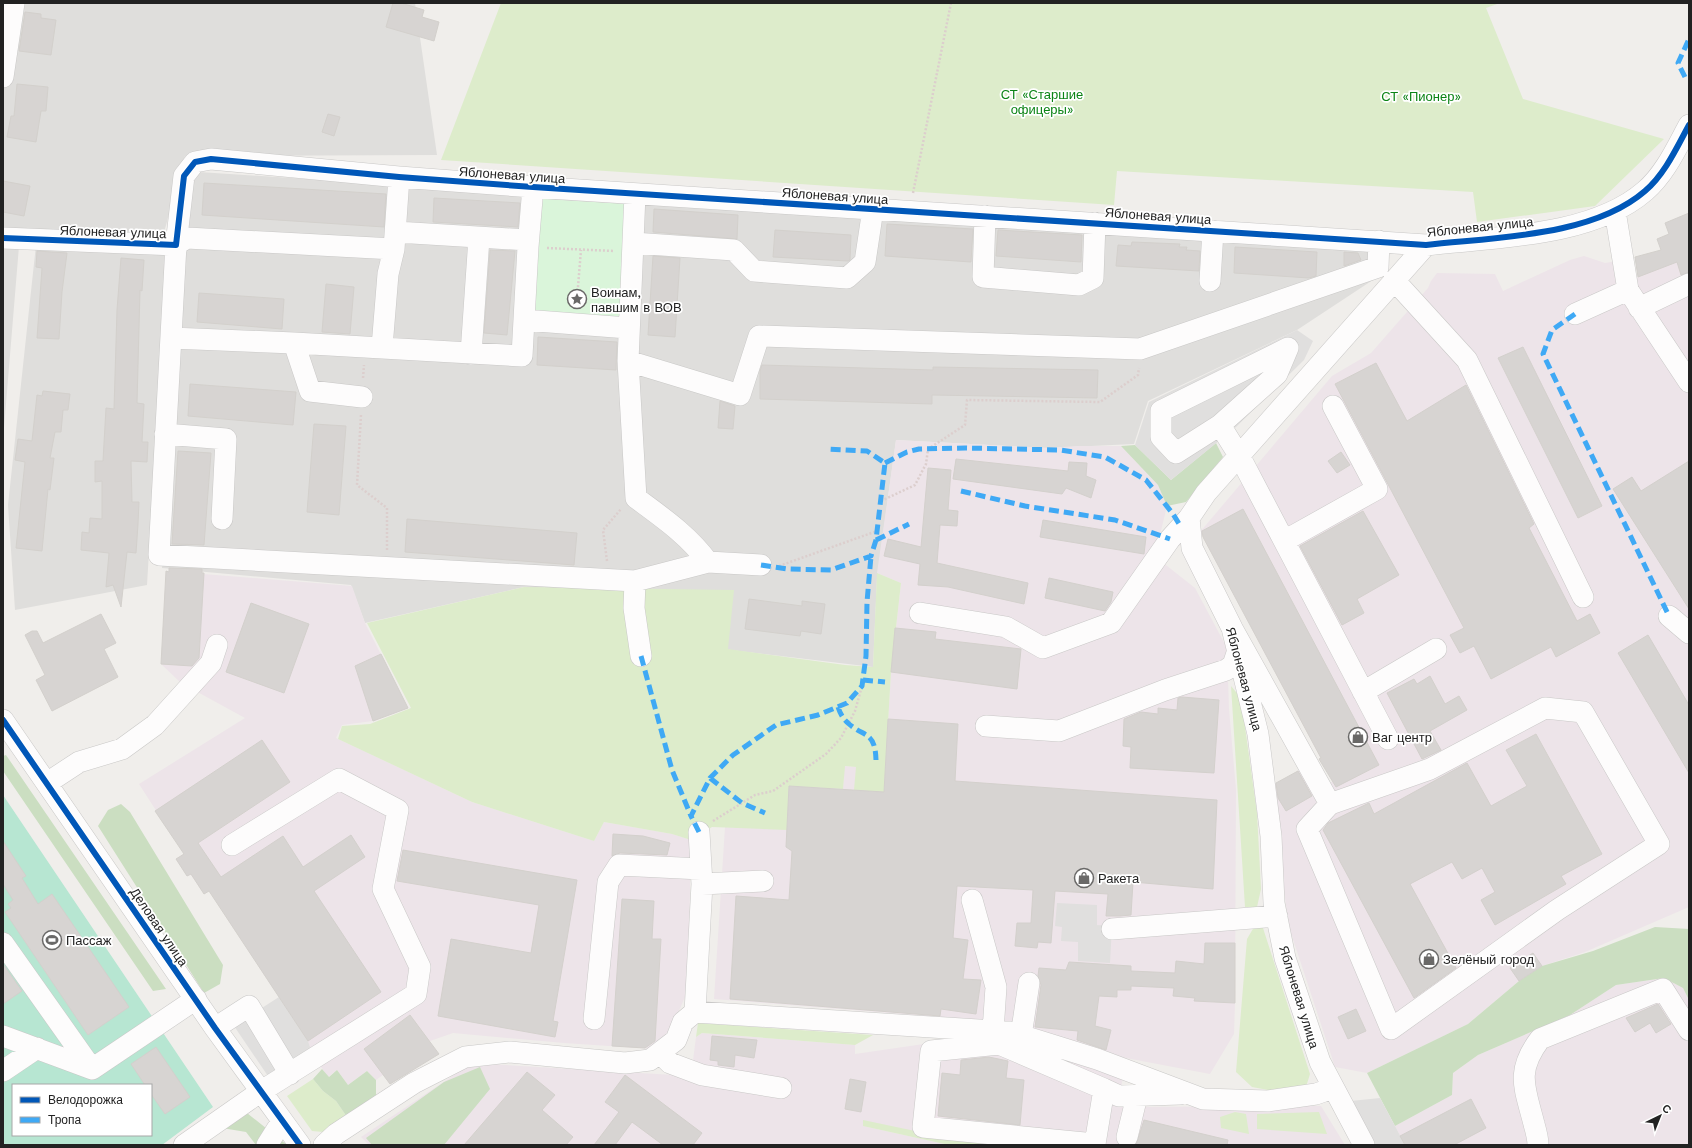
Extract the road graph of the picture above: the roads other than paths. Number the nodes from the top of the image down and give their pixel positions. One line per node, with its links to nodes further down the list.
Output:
1 (14, 3): 2 (street)
2 (3, 78)
3 (1688, 128): 8 (street, Яблоневая улица)
4 (399, 177): 5 (street, Яблоневая улица); 14 (street); 18 (street, Яблоневая улица)
5 (533, 187): 6 (street, Яблоневая улица); 16 (street)
6 (635, 194): 7 (street, Яблоневая улица); 19 (street)
7 (873, 209): 9 (street, Яблоневая улица); 19 (street)
8 (1615, 211): 17 (street, Яблоневая улица); 23 (street)
9 (985, 216): 10 (street, Яблоневая улица); 10 (street)
10 (1095, 223): 11 (street, Яблоневая улица)
11 (1213, 231): 15 (street, Яблоневая улица); 21 (street)
12 (3, 238): 18 (street, Яблоневая улица)
13 (479, 238): 14 (street); 16 (street); 31 (street)
14 (395, 241): 18 (street); 30 (street)
15 (1379, 242): 17 (street, Яблоневая улица); 32 (street)
16 (528, 244): 26 (street)
17 (1426, 244): 20 (street, Яблоневая улица)
18 (176, 245): 28 (street)
19 (633, 248): 27 (street)
20 (1394, 280): 38 (street, Яблоневая улица); 45 (street)
21 (1210, 281)
22 (1689, 284): 24 (street)
23 (1628, 290): 24 (street); 25 (street)
24 (1639, 308): 33 (street)
25 (1575, 314)
26 (524, 320): 27 (street); 31 (street)
27 (628, 328): 32 (street)
28 (171, 338): 29 (street); 37 (street)
29 (294, 342): 30 (street); 34 (street)
30 (374, 347): 31 (street)
31 (470, 354)
32 (628, 361): 42 (street)
33 (1689, 382)
34 (362, 397)
35 (1333, 406): 41 (street)
36 (1220, 425): 36 (street); 38 (street)
37 (166, 434): 40 (street); 44 (street)
38 (1240, 457): 39 (street, Яблоневая улица); 41 (street)
39 (1189, 518): 46 (street); 48 (street, Яблоневая улица)
40 (222, 519)
41 (1284, 541): 54 (street)
42 (708, 562): 43 (street); 44 (street)
43 (769, 566)
44 (635, 581): 53 (street)
45 (1583, 597)
46 (920, 613)
47 (1670, 616): 49 (street)
48 (1232, 628): 52 (street, Яблоневая улица); 59 (street)
49 (1689, 633)
50 (217, 645): 58 (street)
51 (1436, 649): 54 (street)
52 (1238, 650): 56 (street); 65 (street, Яблоневая улица)
53 (641, 656)
54 (1363, 692): 57 (street)
55 (3, 720): 58 (street, Деловая улица)
56 (986, 726)
57 (1388, 739)
58 (47, 784): 69 (street, Деловая улица)
59 (1330, 804): 59 (street)
60 (699, 832): 62 (street)
61 (232, 844): 81 (street)
62 (702, 876): 63 (street); 70 (street); 71 (street)
63 (763, 881)
64 (972, 900): 74 (street)
65 (1277, 916): 66 (street); 83 (street, Яблоневая улица)
66 (1112, 929)
67 (3, 943): 79 (street)
68 (1029, 983): 76 (street)
69 (196, 1000): 72 (street, Деловая улица); 79 (street)
70 (695, 1012): 74 (street); 78 (street)
71 (594, 1019)
72 (215, 1028): 81 (street); 85 (street, Деловая улица)
73 (1689, 1030): 95 (street)
74 (993, 1031): 76 (street)
75 (3, 1036): 77 (street)
76 (1021, 1036): 86 (street)
77 (36, 1048): 79 (street); 80 (street)
78 (660, 1053): 82 (street); 93 (street)
79 (92, 1069)
80 (3, 1072)
81 (290, 1074): 85 (street)
82 (781, 1088)
83 (1333, 1088): 86 (street); 94 (street, Яблоневая улица)
84 (1104, 1089): 84 (street); 87 (street)
85 (260, 1092): 88 (street, Деловая улица); 90 (street)
86 (1188, 1093): 87 (street)
87 (1136, 1096): 89 (street)
88 (282, 1121): 91 (street); 92 (street, Деловая улица)
89 (1127, 1137)
90 (184, 1145)
91 (266, 1145)
92 (300, 1145)
93 (324, 1145)
94 (1364, 1145)
95 (1538, 1145)

